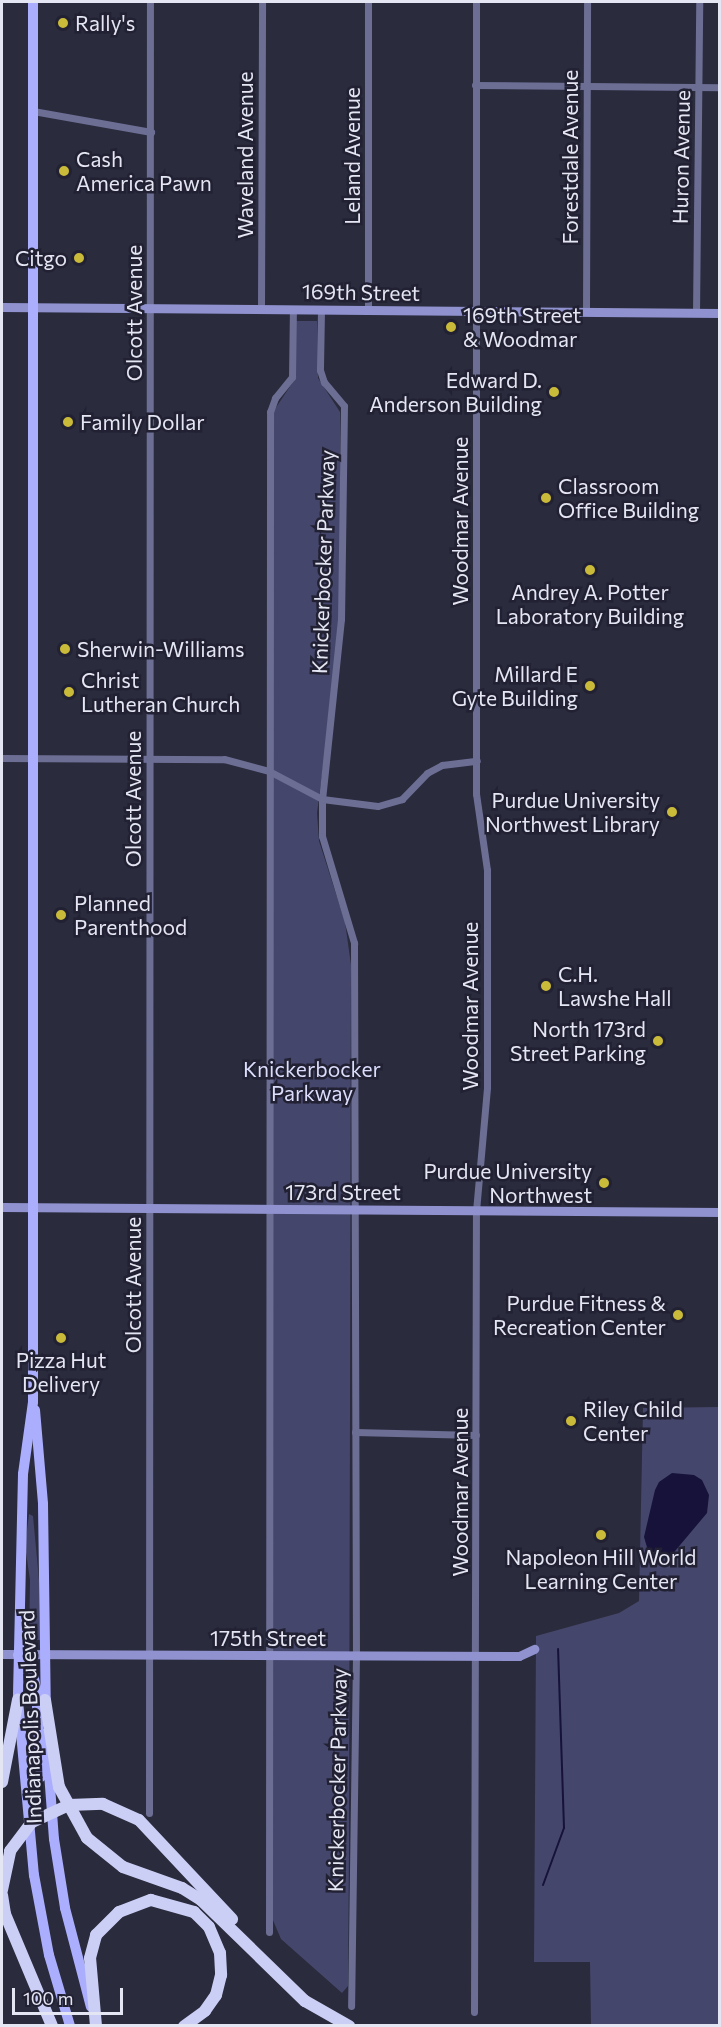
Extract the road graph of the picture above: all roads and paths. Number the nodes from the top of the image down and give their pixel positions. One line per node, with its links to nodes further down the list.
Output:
1 (33, 2): 12 (main road, Indianapolis Boulevard)
2 (150, 2): 13 (street, Olcott Avenue)
3 (262, 2): 17 (street, Waveland Avenue)
4 (368, 2): 20 (street, Leland Avenue)
5 (476, 2): 8 (street, Woodmar Avenue)
6 (587, 2): 9 (street, Forestdale Avenue)
7 (699, 2): 10 (street, Huron Avenue)
8 (475, 85): 9 (street); 21 (street, Woodmar Avenue)
9 (587, 86): 10 (street); 22 (street, Forestdale Avenue)
10 (698, 86): 11 (street); 23 (street, Huron Avenue)
11 (720, 87)
12 (33, 111): 13 (street); 15 (main road, Indianapolis Boulevard)
13 (151, 132): 16 (street, Olcott Avenue)
14 (2, 307): 15 (street, 169th Street)
15 (32, 307): 16 (street, 169th Street); 26 (main road, Indianapolis Boulevard)
16 (150, 308): 17 (street, 169th Street); 27 (street, Olcott Avenue)
17 (261, 309): 18 (street, 169th Street)
18 (293, 309): 19 (street, 169th Street); 29 (street)
19 (321, 310): 20 (street, 169th Street); 30 (street, Knickerbocker Parkway)
20 (368, 310): 21 (street, 169th Street)
21 (475, 311): 22 (street, 169th Street); 28 (street, Woodmar Avenue)
22 (586, 312): 23 (street, 169th Street)
23 (696, 313): 24 (street, 169th Street)
24 (720, 313)
25 (2, 758): 26 (street)
26 (33, 759): 27 (street); 32 (main road, Indianapolis Boulevard)
27 (150, 759): 29 (street); 33 (street, Olcott Avenue)
28 (477, 761): 30 (street); 36 (street, Woodmar Avenue)
29 (269, 771): 30 (street); 34 (street)
30 (322, 799): 35 (street, Knickerbocker Parkway)
31 (2, 1207): 32 (street, 173rd Street)
32 (33, 1207): 33 (street, 173rd Street); 38 (main road, Indianapolis Boulevard)
33 (150, 1208): 34 (street, 173rd Street); 49 (street, Olcott Avenue)
34 (270, 1210): 35 (street, 173rd Street); 52 (street)
35 (354, 1210): 36 (street, 173rd Street); 39 (street, Knickerbocker Parkway)
36 (476, 1210): 37 (street, 173rd Street); 40 (street, Woodmar Avenue)
37 (720, 1212)
38 (33, 1402): 41 (main road, Indianapolis Boulevard); 42 (main road, Indianapolis Boulevard)
39 (354, 1432): 40 (street); 50 (street, Knickerbocker Parkway)
40 (476, 1435): 51 (street, Woodmar Avenue)
41 (24, 1464): 42 (main road); 43 (main road, Indianapolis Boulevard)
42 (40, 1464): 44 (main road, Indianapolis Boulevard)
43 (22, 1504): 44 (main road); 47 (main road, Indianapolis Boulevard)
44 (43, 1504): 48 (main road, Indianapolis Boulevard)
45 (534, 1649): 51 (street, 175th Street)
46 (2, 1654): 47 (street, 175th Street)
47 (18, 1655): 48 (street, 175th Street); 53 (main road, Indianapolis Boulevard); 57 (main road)
48 (46, 1656): 49 (street, 175th Street); 54 (main road, Indianapolis Boulevard)
49 (149, 1656): 52 (street, 175th Street); 56 (street, Olcott Avenue)
50 (356, 1656): 51 (street, 175th Street); 52 (street, 175th Street); 62 (street, Knickerbocker Parkway)
51 (476, 1656): 63 (street, Woodmar Avenue)
52 (270, 1657): 60 (street)
53 (18, 1700): 55 (highway); 65 (main road, Indianapolis Boulevard)
54 (45, 1700): 57 (main road, Indianapolis Boulevard); 61 (highway)
55 (2, 1782)
56 (149, 1813)
57 (54, 1839): 66 (main road, Indianapolis Boulevard)
58 (2, 1890): 61 (highway)
59 (2, 1895): 64 (highway)
60 (269, 1932)
61 (260, 1956): 68 (highway)
62 (351, 2006)
63 (474, 2012)
64 (52, 2025)
65 (70, 2025)
66 (96, 2025): 67 (highway)
67 (184, 2025)
68 (349, 2025)

